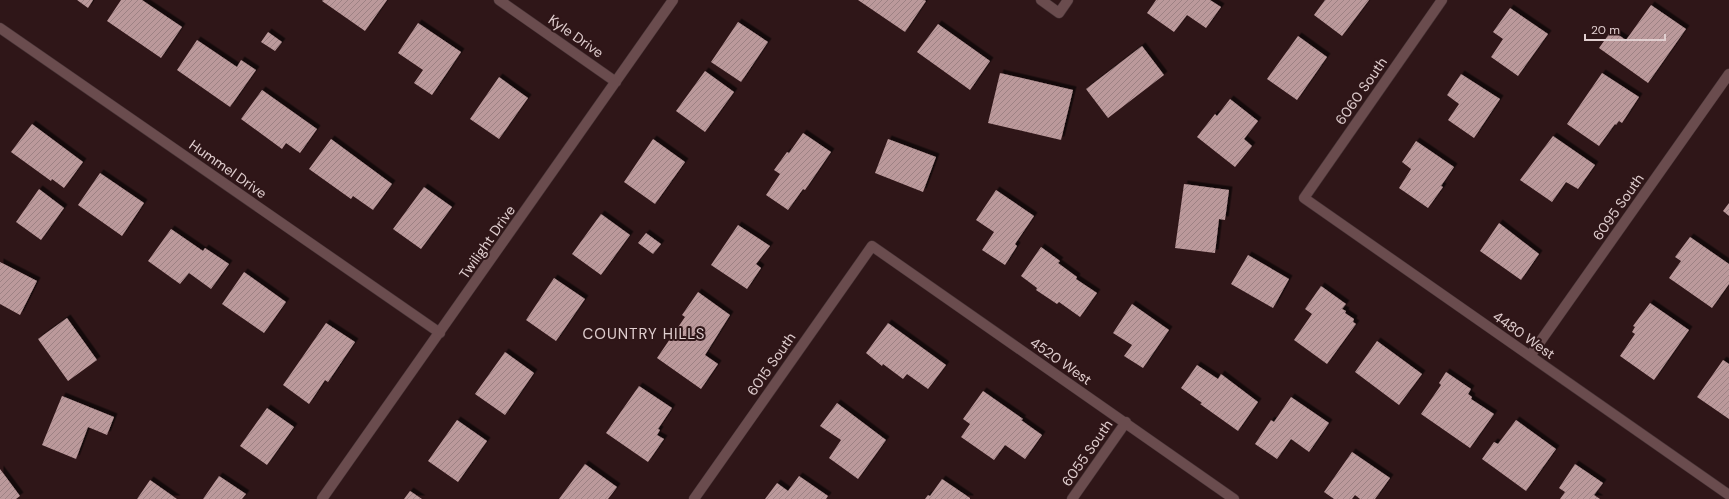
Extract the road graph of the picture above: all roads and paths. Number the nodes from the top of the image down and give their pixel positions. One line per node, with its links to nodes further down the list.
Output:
1 (499, 0): 8 (street, Kyle Drive)
2 (673, 0): 8 (street, Twilight Drive)
3 (1041, 0): 4 (street)
4 (1068, 0)
5 (1442, 0): 9 (street, 6060 South)
6 (0, 28): 11 (street, Hummel Drive)
7 (1729, 74): 12 (street, 6095 South)
8 (616, 82): 11 (street, Twilight Drive)
9 (1304, 198): 12 (street, 4480 West)
10 (872, 246): 13 (street, 4520 West); 16 (street, 6015 South)
11 (440, 333): 15 (street, Twilight Drive)
12 (1530, 356): 14 (street, 4480 West)
13 (1126, 422): 17 (street, 6055 South); 18 (street, 4520 West)
14 (1729, 495)
15 (322, 499)
16 (694, 499)
17 (1072, 499)
18 (1234, 499)

